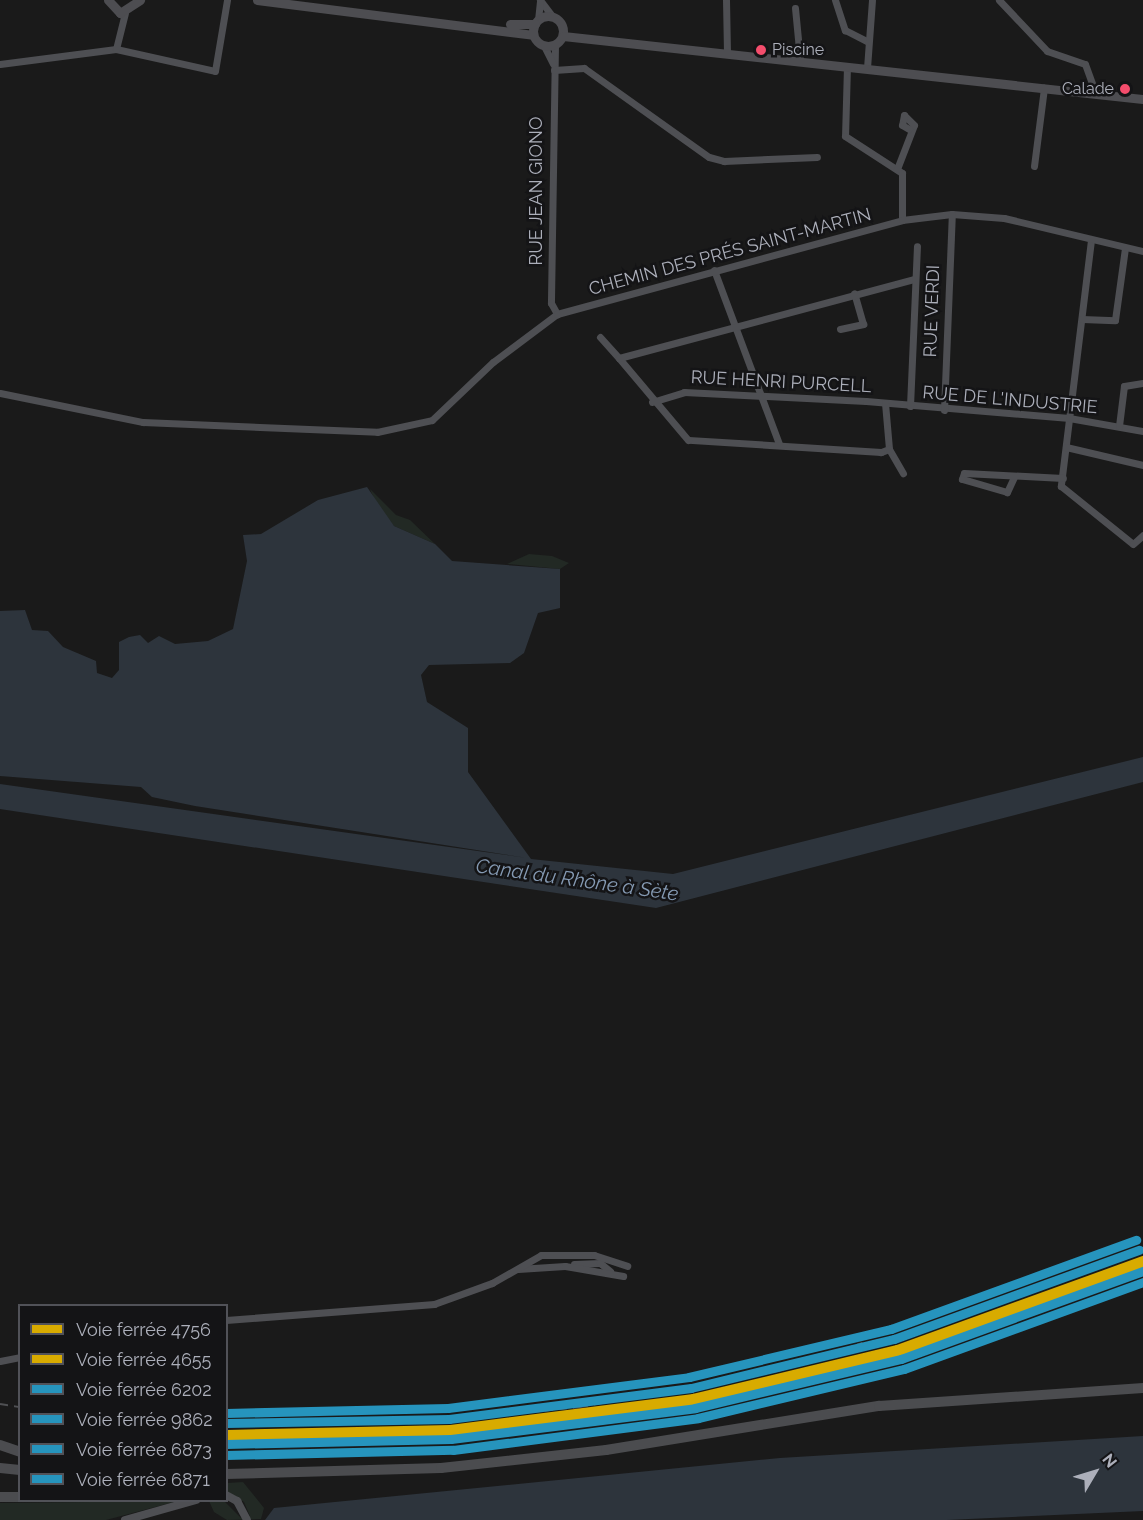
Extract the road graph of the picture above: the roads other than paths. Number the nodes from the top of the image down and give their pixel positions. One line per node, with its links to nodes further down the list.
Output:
1 (227, 0): 20 (street)
2 (257, 0): 16 (main road)
3 (291, 0): 14 (main road)
4 (540, 0): 13 (street); 14 (street)
5 (726, 0): 21 (street)
6 (835, 0): 17 (street)
7 (872, 0): 17 (street)
8 (999, 0): 28 (street)
9 (108, 1): 12 (main road)
10 (137, 2): 12 (main road)
11 (795, 8): 22 (street)
12 (120, 12): 20 (street)
13 (552, 16): 14 (main road); 15 (main road)
14 (536, 22): 16 (main road)
15 (563, 31): 19 (main road); 21 (main road)
16 (533, 35): 18 (main road)
17 (867, 41): 26 (street)
18 (544, 45): 19 (main road); 25 (street, RUE JEAN GIONO)
19 (555, 45): 25 (street, RUE JEAN GIONO)
20 (116, 49): 23 (street)
21 (727, 51): 22 (main road)
22 (800, 60): 24 (main road)
23 (0, 64)
24 (847, 66): 26 (main road); 33 (street)
25 (554, 68): 31 (street); 43 (street, RUE JEAN GIONO)
26 (867, 68): 27 (main road)
27 (1044, 88): 28 (main road); 32 (street)
28 (1095, 93): 29 (main road)
29 (1143, 99)
30 (909, 129): 33 (street)
31 (817, 157)
32 (1034, 166)
33 (897, 169): 35 (street)
34 (952, 214): 35 (street, CHEMIN DES PRÉS SAINT-MARTIN); 36 (street, CHEMIN DES PRÉS SAINT-MARTIN); 55 (street, RUE VERDI)
35 (902, 220): 40 (street, CHEMIN DES PRÉS SAINT-MARTIN)
36 (1091, 240): 38 (street, CHEMIN DES PRÉS SAINT-MARTIN); 44 (street)
37 (917, 246): 41 (street)
38 (1125, 248): 39 (street, CHEMIN DES PRÉS SAINT-MARTIN); 44 (street)
39 (1143, 251)
40 (714, 270): 43 (street, CHEMIN DES PRÉS SAINT-MARTIN); 45 (street)
41 (914, 279): 42 (street); 54 (street)
42 (854, 293): 45 (street); 46 (street)
43 (557, 314): 50 (street, CHEMIN DES PRÉS SAINT-MARTIN)
44 (1082, 319): 56 (street)
45 (735, 324): 48 (street); 51 (street)
46 (840, 329)
47 (600, 337): 48 (street)
48 (619, 358): 52 (street)
49 (1143, 383): 57 (street)
50 (0, 393)
51 (763, 395): 52 (street, RUE HENRI PURCELL); 53 (street, RUE HENRI PURCELL); 59 (street)
52 (652, 402): 59 (street)
53 (885, 403): 54 (street, RUE HENRI PURCELL); 61 (street)
54 (910, 406): 55 (street, RUE DE L'INDUSTRIE)
55 (944, 410): 56 (street, RUE DE L'INDUSTRIE)
56 (1069, 418): 57 (street, RUE DE L'INDUSTRIE); 60 (street)
57 (1119, 426): 58 (street, RUE DE L'INDUSTRIE)
58 (1143, 431)
59 (779, 444): 61 (street)
60 (1066, 447): 62 (street); 65 (street)
61 (889, 449): 63 (street)
62 (1143, 465)
63 (903, 473)
64 (1014, 477): 64 (street); 65 (street)
65 (1063, 478): 66 (street)
66 (1143, 535)
67 (601, 1260): 68 (street); 69 (street); 70 (street); 71 (street)
68 (565, 1266): 70 (street); 71 (street)
69 (627, 1266)
70 (516, 1269): 73 (street)
71 (610, 1271): 72 (street)
72 (623, 1276)
73 (228, 1320)
74 (18, 1357): 75 (street)
75 (0, 1361)
76 (1143, 1388): 81 (main road)
77 (0, 1445): 78 (main road)
78 (18, 1451)
79 (0, 1468): 80 (main road)
80 (18, 1470)
81 (228, 1474)
82 (228, 1496): 87 (street)
83 (0, 1497): 84 (main road)
84 (18, 1497)
85 (189, 1502): 86 (street)
86 (125, 1520)
87 (247, 1520)

